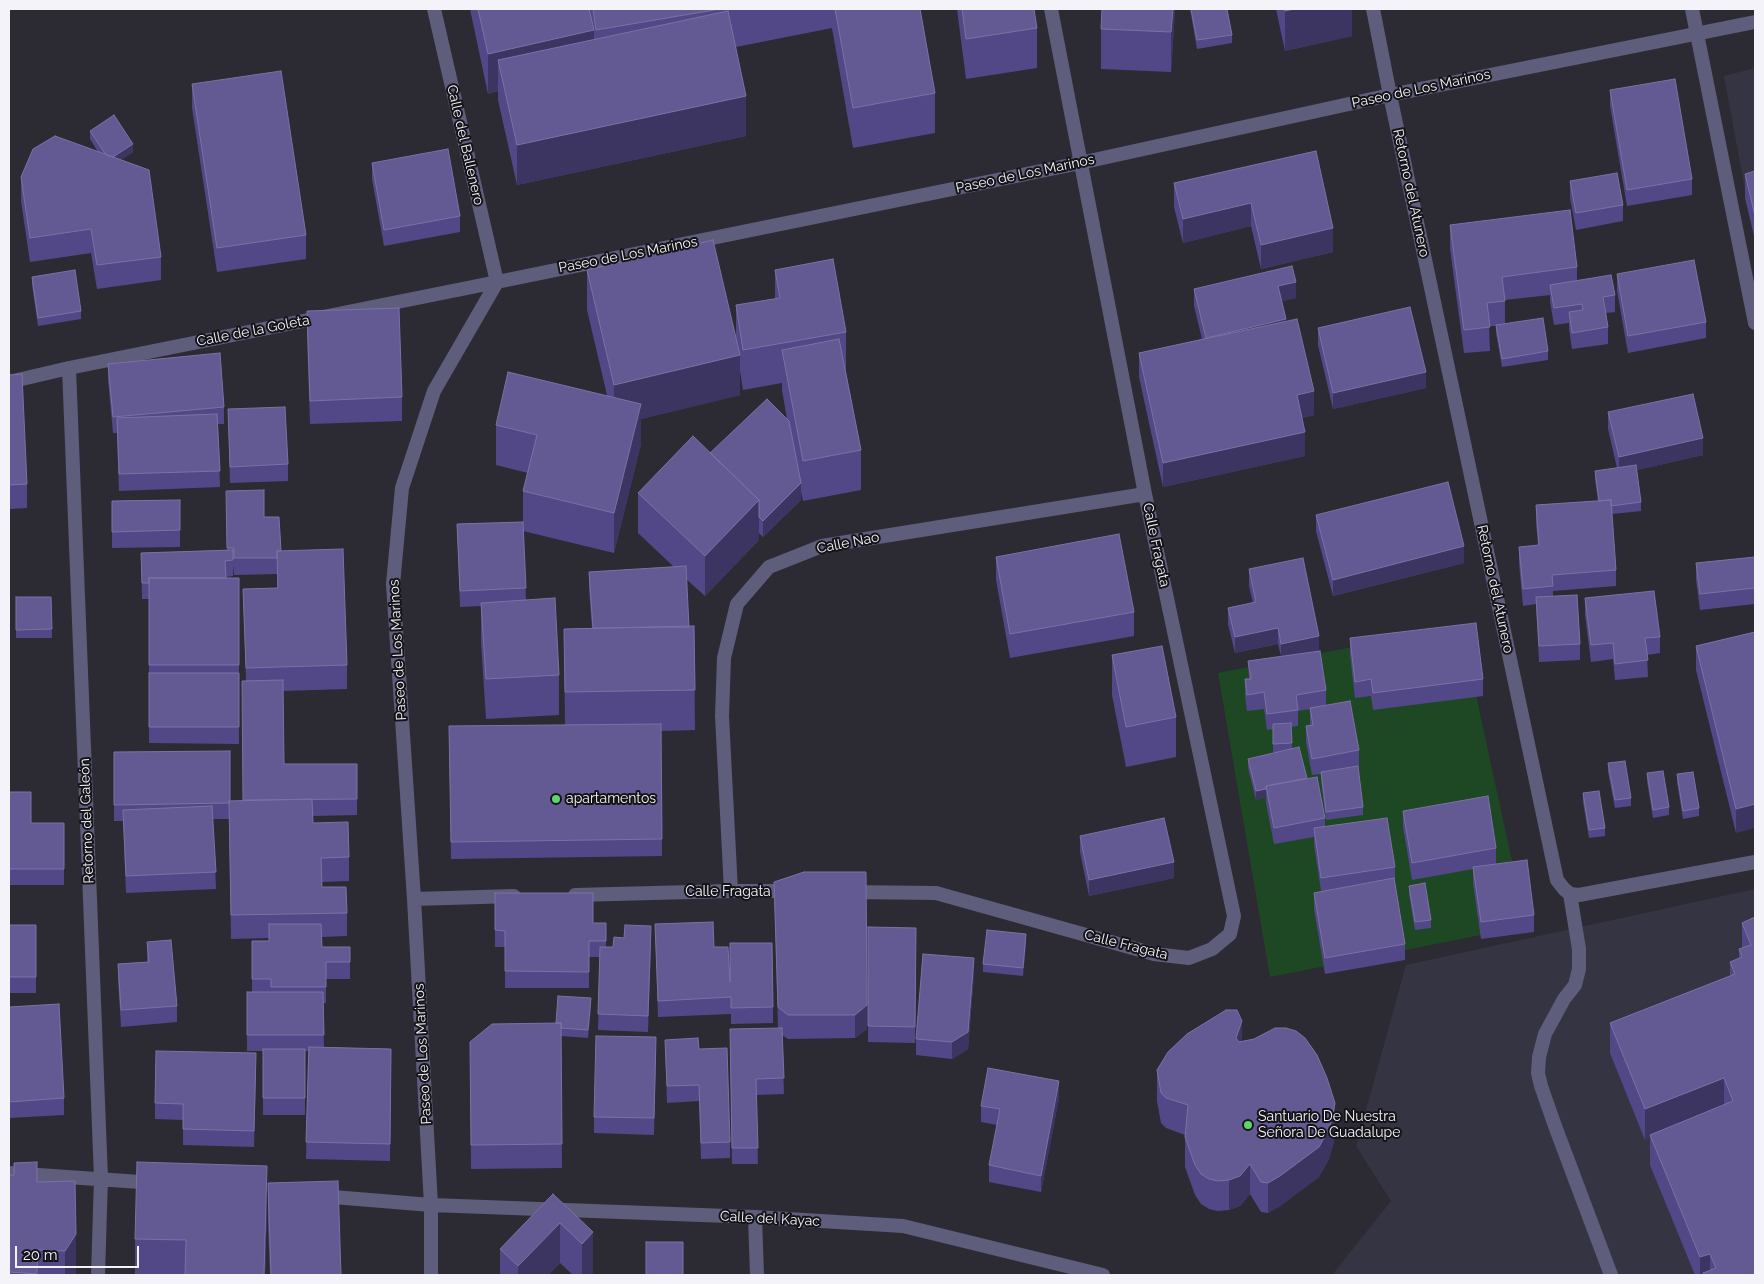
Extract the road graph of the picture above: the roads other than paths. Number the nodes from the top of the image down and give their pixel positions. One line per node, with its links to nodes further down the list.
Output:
1 (434, 9): 9 (street, Calle del Ballenero)
2 (1051, 9): 8 (street, Calle Fragata)
3 (1374, 9): 7 (street, Retorno del Atunero)
4 (1692, 9): 6 (street)
5 (1755, 22): 6 (street, Paseo de Los Marinos)
6 (1697, 33): 7 (street, Paseo de Los Marinos); 10 (street)
7 (1390, 95): 8 (street, Paseo de Los Marinos); 18 (street, Retorno del Atunero)
8 (1080, 163): 9 (street, Paseo de Los Marinos); 13 (street, Calle Fragata)
9 (497, 282): 11 (street, Calle de la Goleta); 21 (street, Paseo de Los Marinos)
10 (1755, 324)
11 (70, 368): 12 (street, Calle de la Goleta); 23 (street, Retorno del Galeón)
12 (9, 382)
13 (1145, 494): 15 (street, Calle Nao); 17 (street, Calle Fragata)
14 (1755, 862): 18 (street)
15 (731, 891): 16 (street, Calle Fragata); 19 (street, Calle Fragata)
16 (809, 892)
17 (829, 892)
18 (1570, 894): 32 (street)
19 (563, 895)
20 (523, 896): 21 (street)
21 (414, 899): 26 (street, Paseo de Los Marinos)
22 (9, 1173): 23 (street)
23 (101, 1178): 24 (street); 28 (street, Retorno del Galeón)
24 (169, 1184)
25 (305, 1195): 26 (street)
26 (431, 1205): 27 (street, Calle del Kayac); 29 (street, Paseo de Los Marinos)
27 (755, 1217): 30 (street); 31 (street, Calle del Kayac)
28 (98, 1275)
29 (431, 1275)
30 (757, 1275)
31 (1103, 1275)
32 (1612, 1275)

